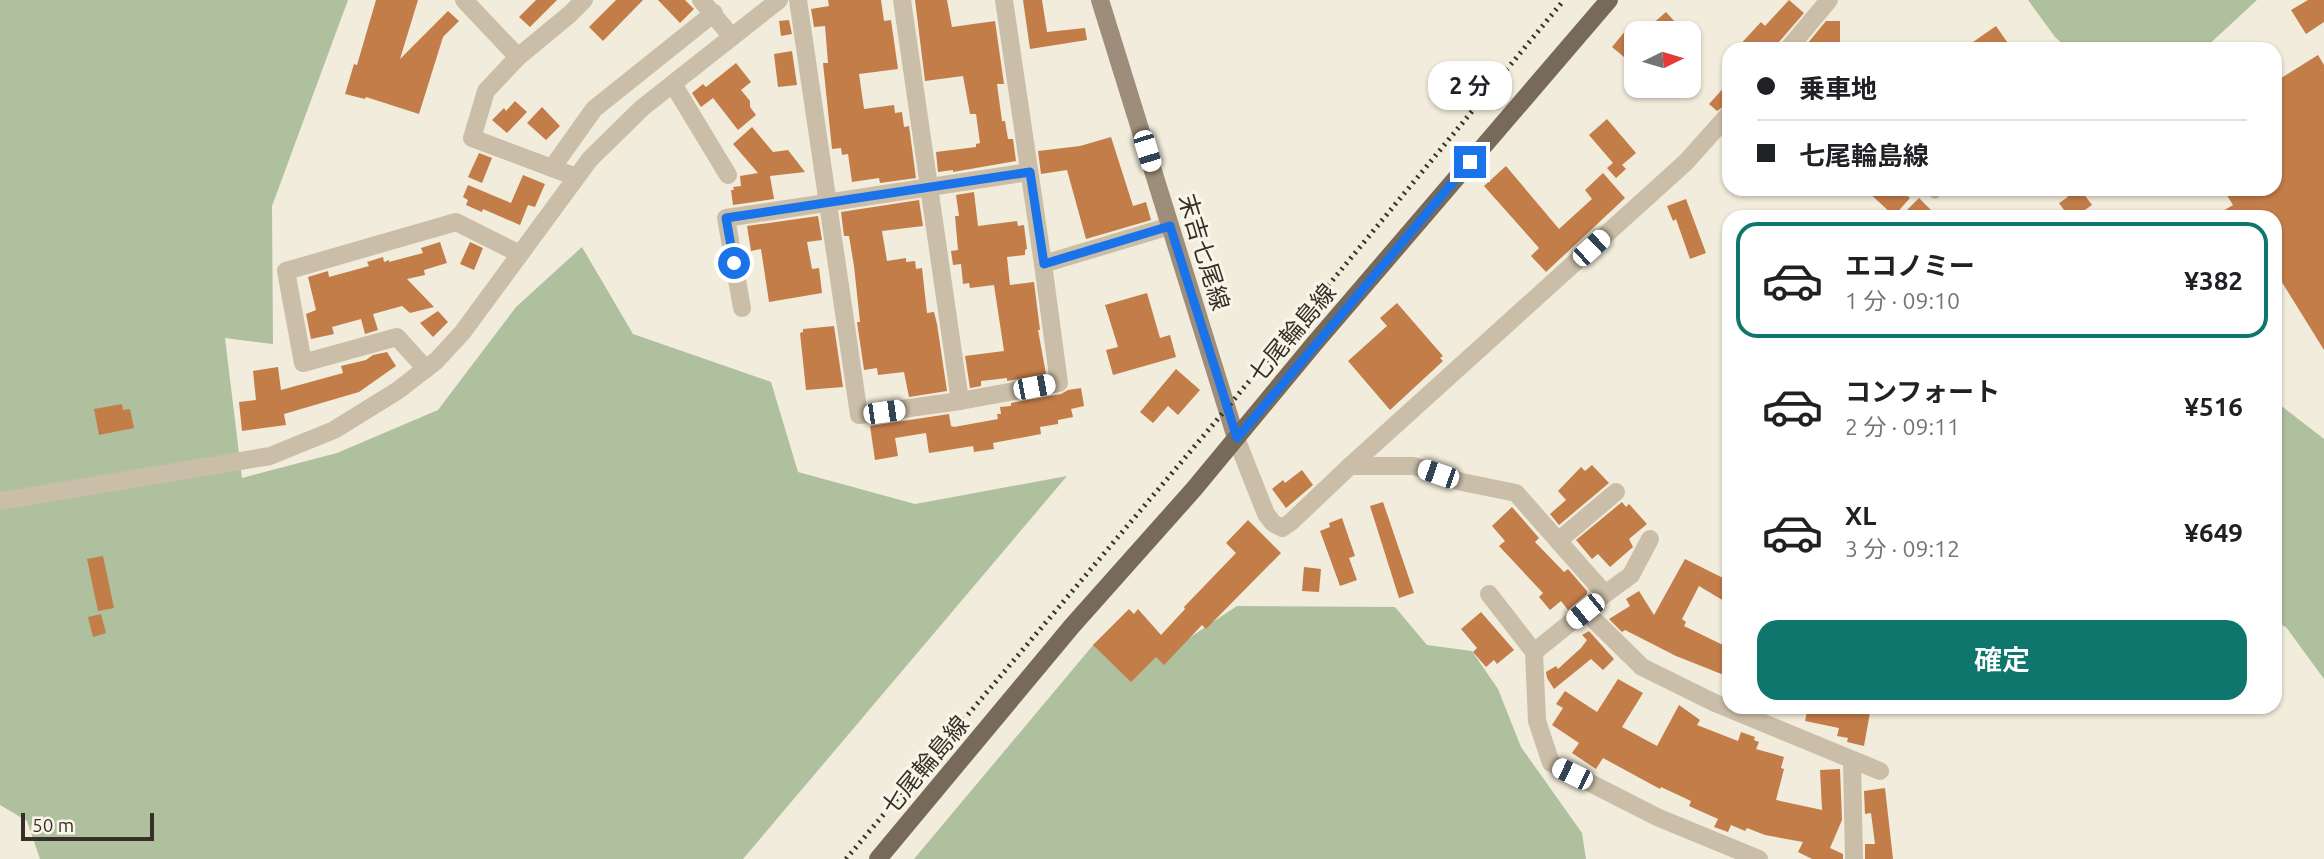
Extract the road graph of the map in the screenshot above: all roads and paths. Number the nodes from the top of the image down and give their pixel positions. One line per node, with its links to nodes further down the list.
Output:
1 (464, 0): 13 (street)
2 (583, 0): 13 (street)
3 (779, 0): 11 (street)
4 (798, 0): 21 (street)
5 (902, 0): 20 (street)
6 (1004, 0): 17 (street)
7 (1100, 0): 22 (main road, 末吉七尾線)
8 (1609, 0): 28 (main road, 七尾輪島線)
9 (1829, 0): 12 (street)
10 (708, 7): 11 (street); 16 (street)
11 (732, 37): 14 (street)
12 (1794, 42)
13 (518, 57): 16 (street)
14 (673, 84): 18 (street); 19 (street)
15 (1722, 122): 29 (street)
16 (552, 168): 19 (street)
17 (1030, 172): 20 (street); 24 (street)
18 (728, 175)
19 (576, 177): 23 (street)
20 (929, 187): 21 (street); 27 (street)
21 (827, 205): 25 (street); 27 (street)
22 (1170, 226): 24 (street); 28 (main road, 末吉七尾線)
23 (520, 254): 26 (street); 26 (street)
24 (1044, 264): 27 (street)
25 (742, 308)
26 (426, 369): 31 (street)
27 (960, 401)
28 (1237, 438): 29 (street); 42 (main road, 七尾輪島線)
29 (1350, 466): 33 (street)
30 (1616, 492): 33 (street)
31 (0, 501)
32 (1650, 539): 35 (street)
33 (1558, 541): 35 (street)
34 (1489, 594): 37 (street)
35 (1605, 594): 36 (street)
36 (1585, 611): 37 (street); 38 (street)
37 (1534, 652): 43 (street)
38 (1722, 706)
39 (1741, 714): 40 (street)
40 (1852, 760): 41 (street); 44 (street)
41 (1880, 771)
42 (878, 859)
43 (1759, 859)
44 (1854, 859)

